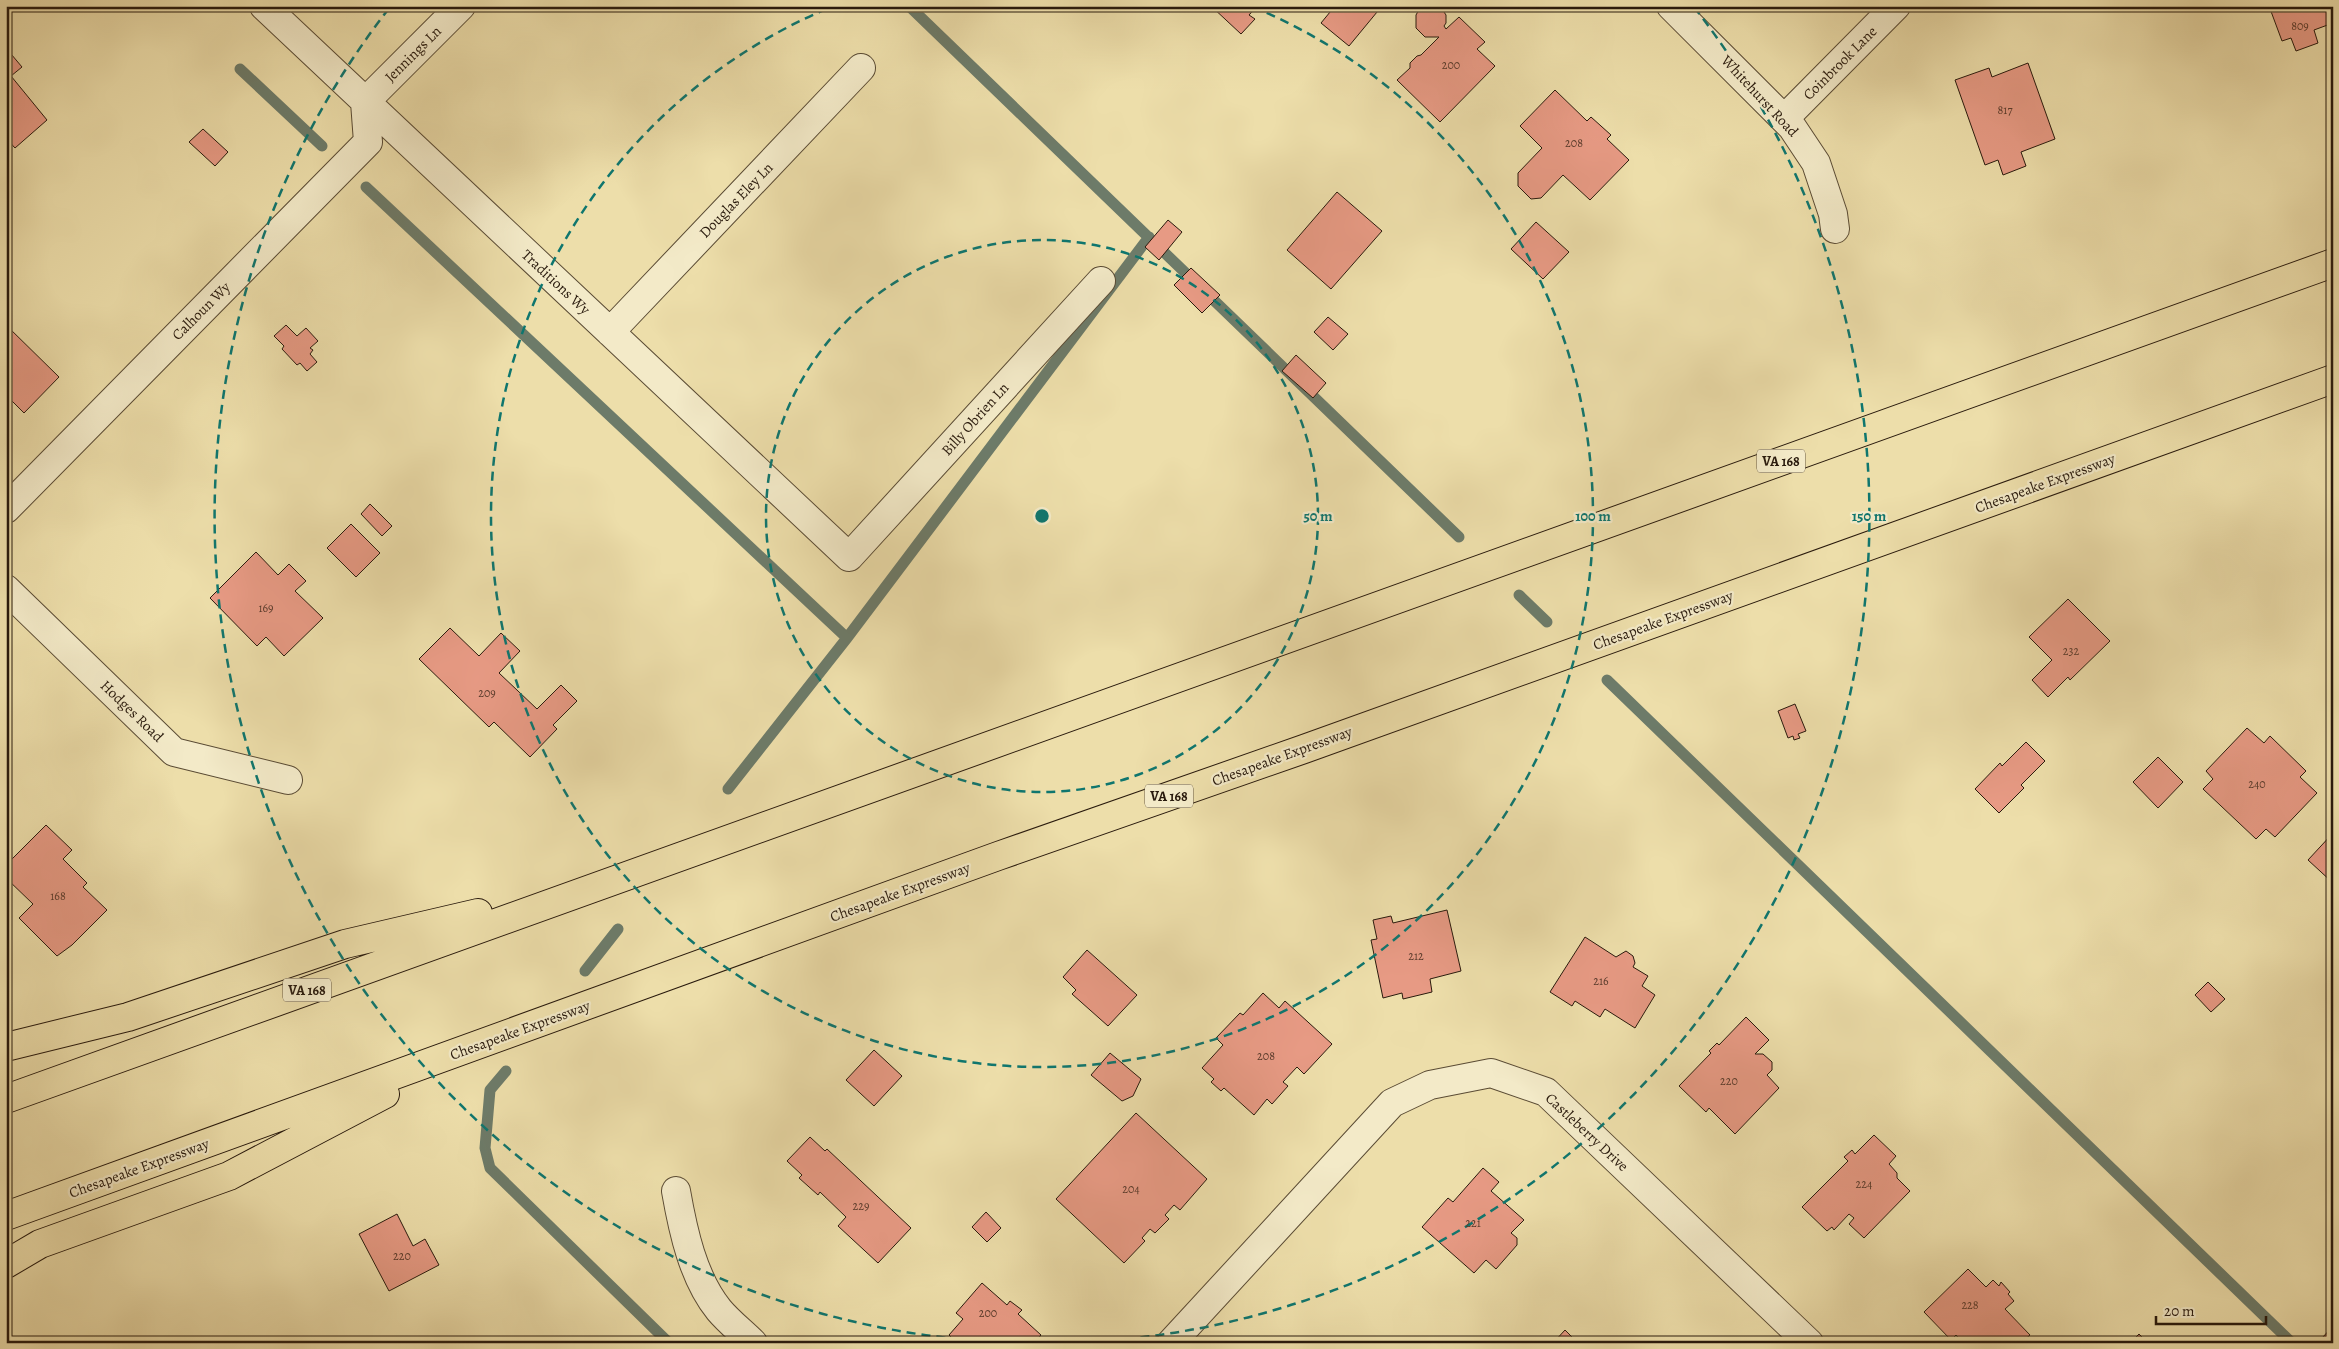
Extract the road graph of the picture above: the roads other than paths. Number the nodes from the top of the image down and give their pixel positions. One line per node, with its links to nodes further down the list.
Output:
1 (264, 6): 6 (street, Traditions Wy)
2 (461, 6): 6 (street, Jennings Ln)
3 (1671, 6): 7 (street, Whitehurst Road)
4 (1896, 6): 7 (street, Coinbrook Lane)
5 (861, 68): 11 (street, Douglas Eley Ln)
6 (365, 102): 11 (street, Traditions Wy); 13 (street, Calhoun Wy)
7 (1784, 119): 8 (street, Whitehurst Road)
8 (1835, 229)
9 (2333, 262): 17 (highway, VA 168)
10 (1101, 281): 14 (street, Billy Obrien Ln)
11 (610, 332): 14 (street, Traditions Wy)
12 (2333, 379): 18 (highway, Chesapeake Expressway / VA 168)
13 (6, 509)
14 (849, 557)
15 (6, 589): 16 (street, Hodges Road)
16 (288, 780)
17 (608, 882): 19 (highway); 20 (highway, VA 168)
18 (477, 1046): 22 (highway, Chesapeake Expressway / VA 168); 23 (highway)
19 (6, 1047)
20 (6, 1099)
21 (676, 1191): 24 (street)
22 (6, 1216)
23 (6, 1264)
24 (752, 1343)
25 (1171, 1343): 26 (street, Castleberry Drive)
26 (1809, 1343)

